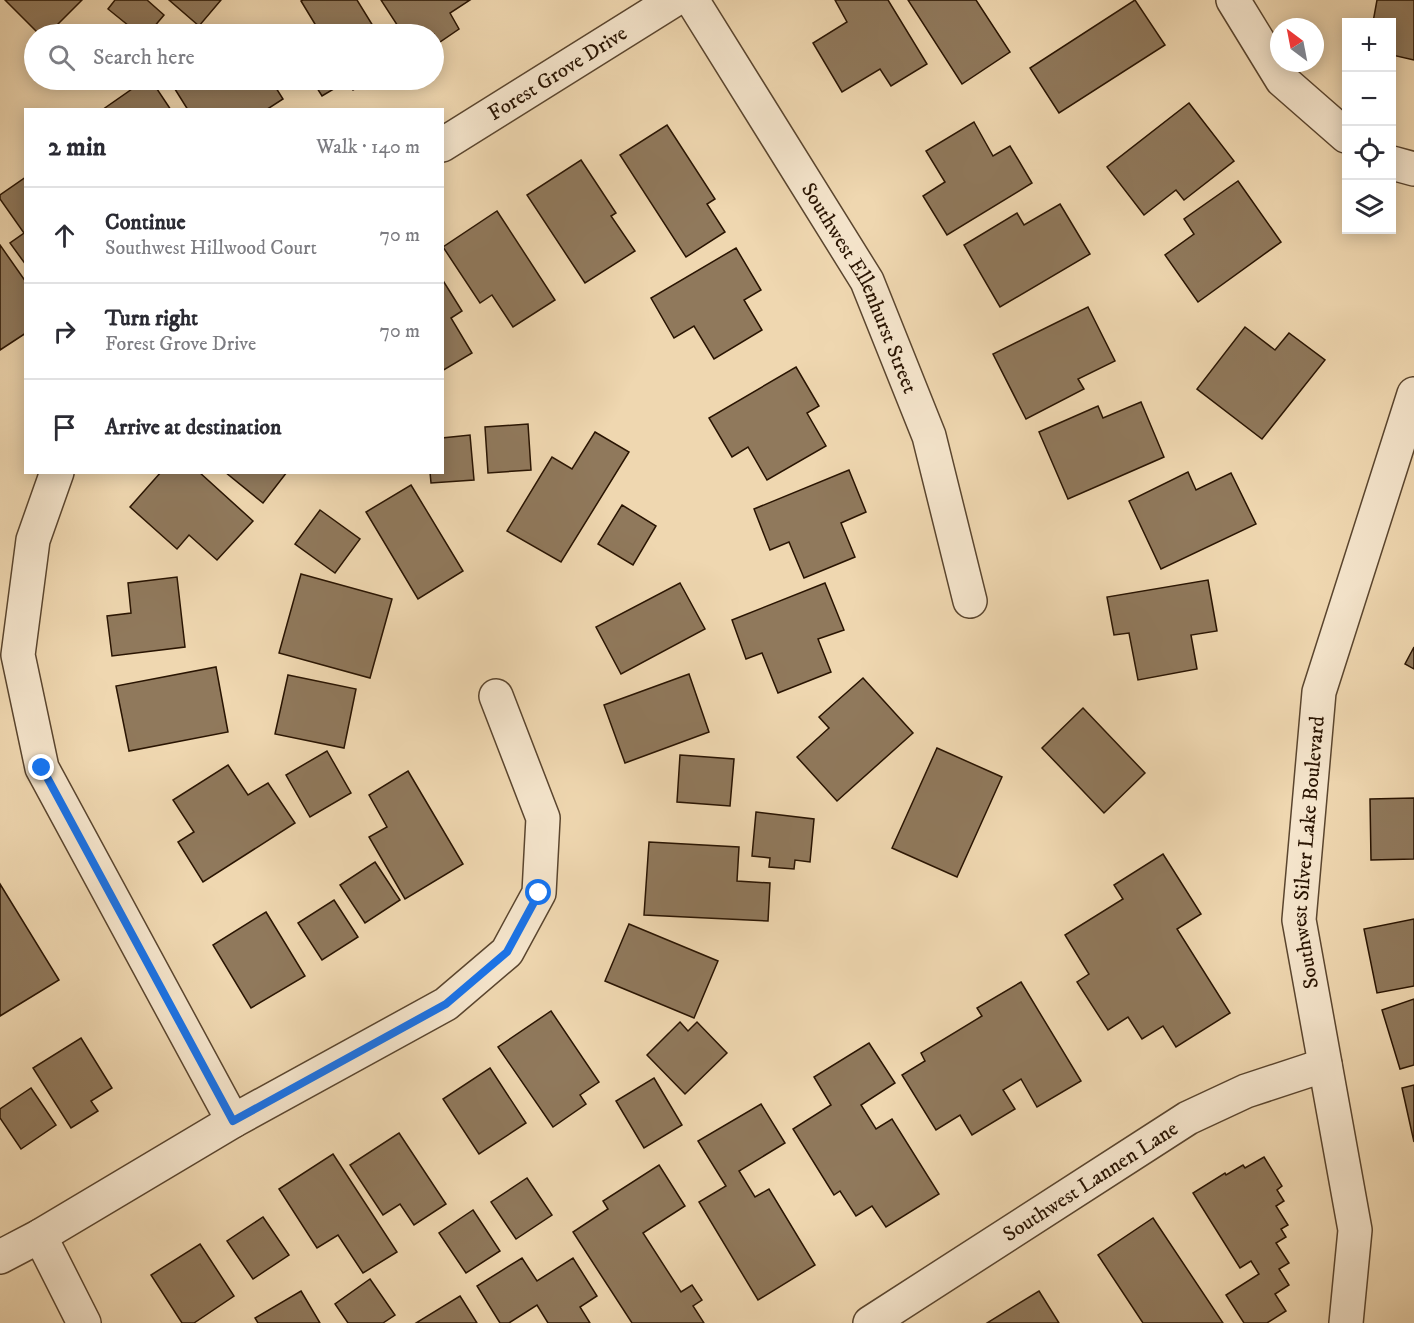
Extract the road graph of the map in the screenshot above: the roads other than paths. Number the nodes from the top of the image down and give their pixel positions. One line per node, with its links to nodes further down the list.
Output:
1 (674, 0): 5 (street, Forest Grove Drive)
2 (692, 0): 10 (street, Southwest Ellenhurst Street)
3 (1233, 0): 4 (street)
4 (1342, 132)
5 (444, 144)
6 (1396, 164): 7 (street)
7 (1414, 169)
8 (1414, 394): 12 (street, Southwest Silver Lake Boulevard)
9 (56, 474): 13 (street)
10 (970, 601)
11 (496, 696): 13 (street)
12 (1325, 1065): 17 (street, Southwest Lannen Lane); 18 (street, Southwest Silver Lake Boulevard)
13 (233, 1121): 14 (street)
14 (40, 1236): 15 (street); 16 (street)
15 (0, 1257)
16 (84, 1323)
17 (870, 1323)
18 (1346, 1323)

